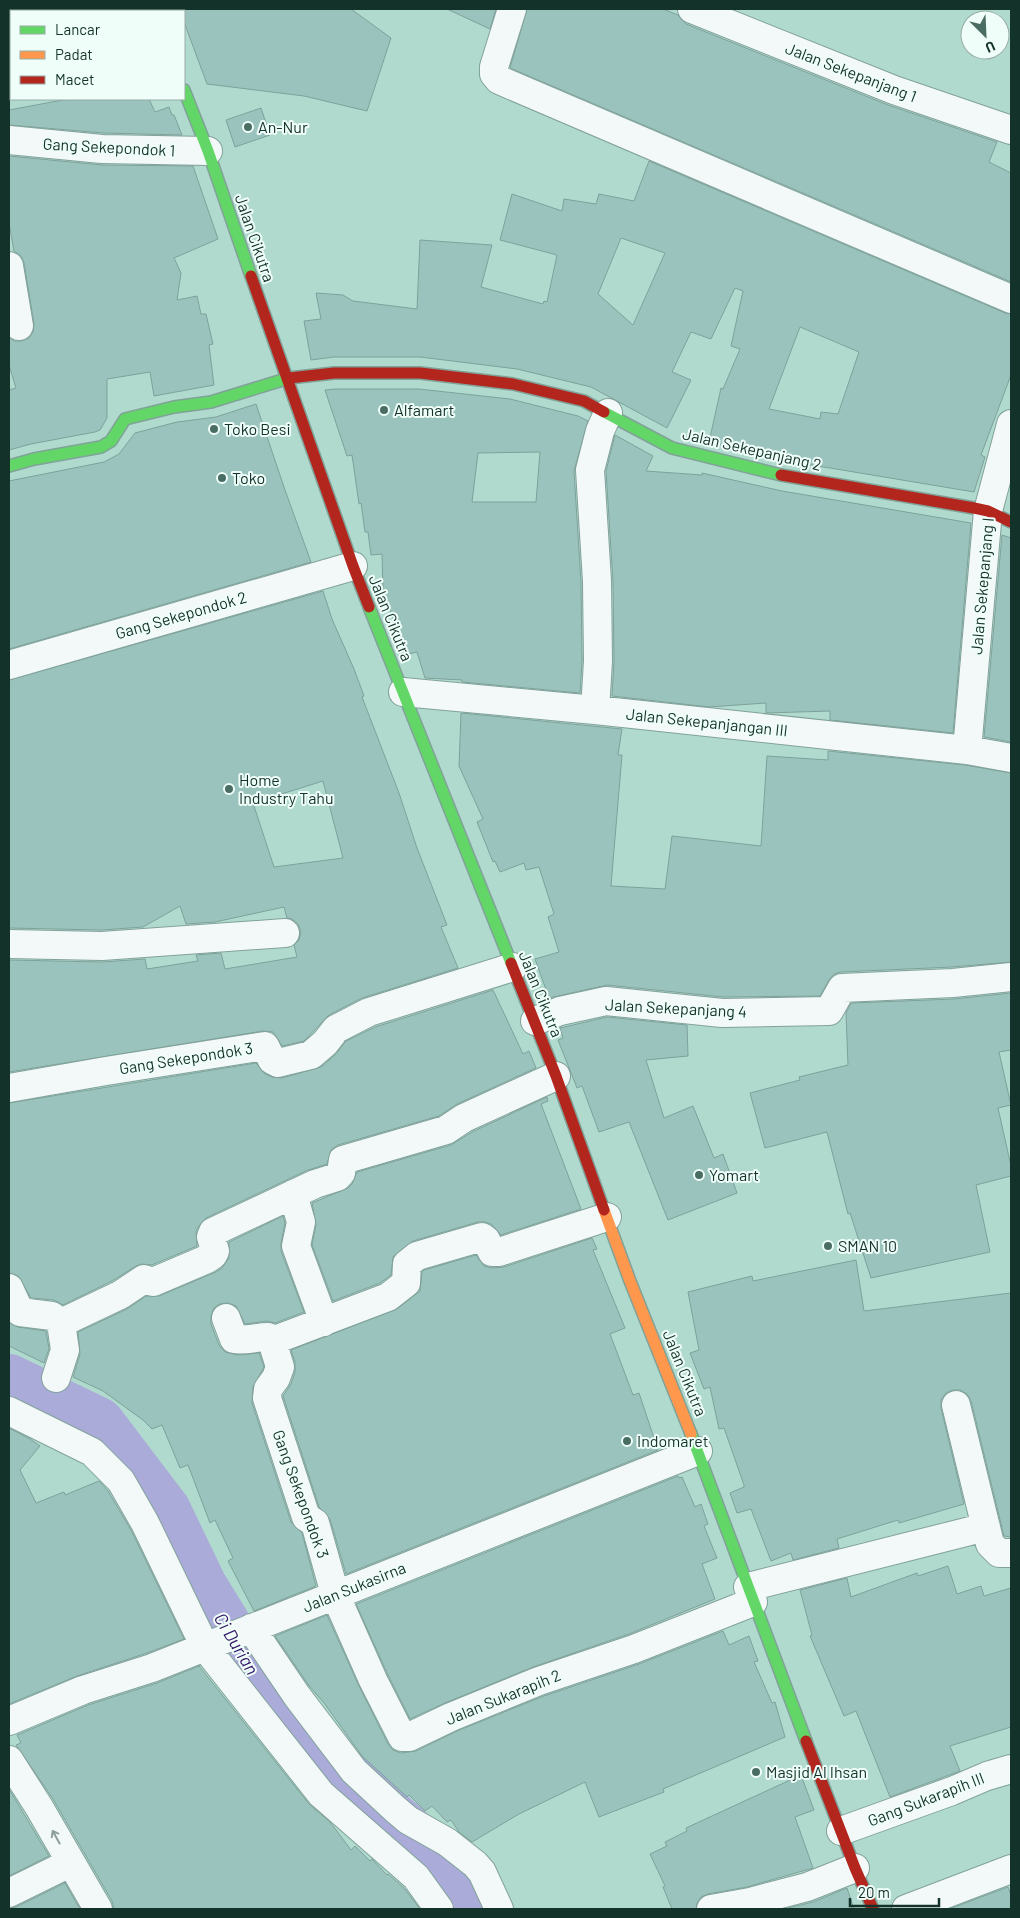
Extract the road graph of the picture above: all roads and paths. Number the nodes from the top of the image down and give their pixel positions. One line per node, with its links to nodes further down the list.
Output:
1 (512, 9): 8 (street)
2 (692, 9): 4 (street, Jalan Sekepanjang 1)
3 (185, 93): 6 (main road, Jalan Cikutra)
4 (1011, 130)
5 (9, 140): 6 (street, Gang Sekepondok 1)
6 (208, 151): 10 (main road, Jalan Cikutra)
7 (9, 266): 9 (street)
8 (1011, 298)
9 (19, 326)
10 (286, 378): 11 (main road, Jalan Sekepanjang 2); 13 (main road, Jalan Sekepanjang 2); 15 (main road, Jalan Cikutra)
11 (608, 413): 14 (main road, Jalan Sekepanjang 2); 18 (street)
12 (1011, 424): 14 (street, Jalan Sekepanjang I)
13 (9, 466)
14 (1000, 517): 19 (street, Jalan Sekepanjang I)
15 (353, 566): 16 (street, Gang Sekepondok 2); 17 (main road, Jalan Cikutra)
16 (9, 665)
17 (403, 692): 18 (street, Jalan Sekepanjangan III); 23 (main road, Jalan Cikutra)
18 (595, 710): 19 (street, Jalan Sekepanjangan III)
19 (967, 750): 20 (street, Jalan Sekepanjangan III)
20 (1011, 758)
21 (285, 933): 22 (street)
22 (9, 944)
23 (513, 967): 25 (main road, Jalan Cikutra); 27 (street, Gang Sekepondok 3)
24 (1011, 977): 25 (street, Jalan Sekepanjang 4)
25 (545, 1017): 26 (main road, Jalan Cikutra)
26 (556, 1076): 28 (street); 29 (main road, Jalan Cikutra)
27 (9, 1088)
28 (294, 1194): 32 (street); 33 (street)
29 (607, 1217): 32 (street); 38 (main road, Jalan Cikutra)
30 (9, 1288): 33 (street)
31 (226, 1318): 34 (street)
32 (324, 1322): 34 (street)
33 (61, 1323): 35 (street)
34 (272, 1341): 41 (street, Gang Sekepondok 3)
35 (56, 1378)
36 (956, 1405): 39 (street)
37 (9, 1411): 44 (street)
38 (698, 1451): 41 (street, Jalan Sukasirna); 42 (main road, Jalan Cikutra)
39 (986, 1528): 40 (street); 42 (street)
40 (1011, 1553)
41 (336, 1594): 42 (street, Jalan Sukarapih 2); 43 (street, Jalan Sukasirna)
42 (751, 1594): 48 (main road, Jalan Cikutra)
43 (247, 1630): 44 (street, Jalan Sukasirna); 55 (street)
44 (209, 1645): 45 (street, Jalan Sukasirna); 54 (street)
45 (9, 1721)
46 (9, 1760): 49 (street, one-way to 46)
47 (1011, 1769): 48 (street, Gang Sukarapih III)
48 (841, 1831): 50 (main road, Jalan Cikutra)
49 (70, 1863): 52 (street); 53 (street)
50 (855, 1868): 56 (street); 57 (main road, Jalan Cikutra)
51 (1011, 1869): 58 (street)
52 (9, 1893)
53 (98, 1909)
54 (439, 1909)
55 (499, 1909)
56 (711, 1909)
57 (874, 1909)
58 (906, 1909)

